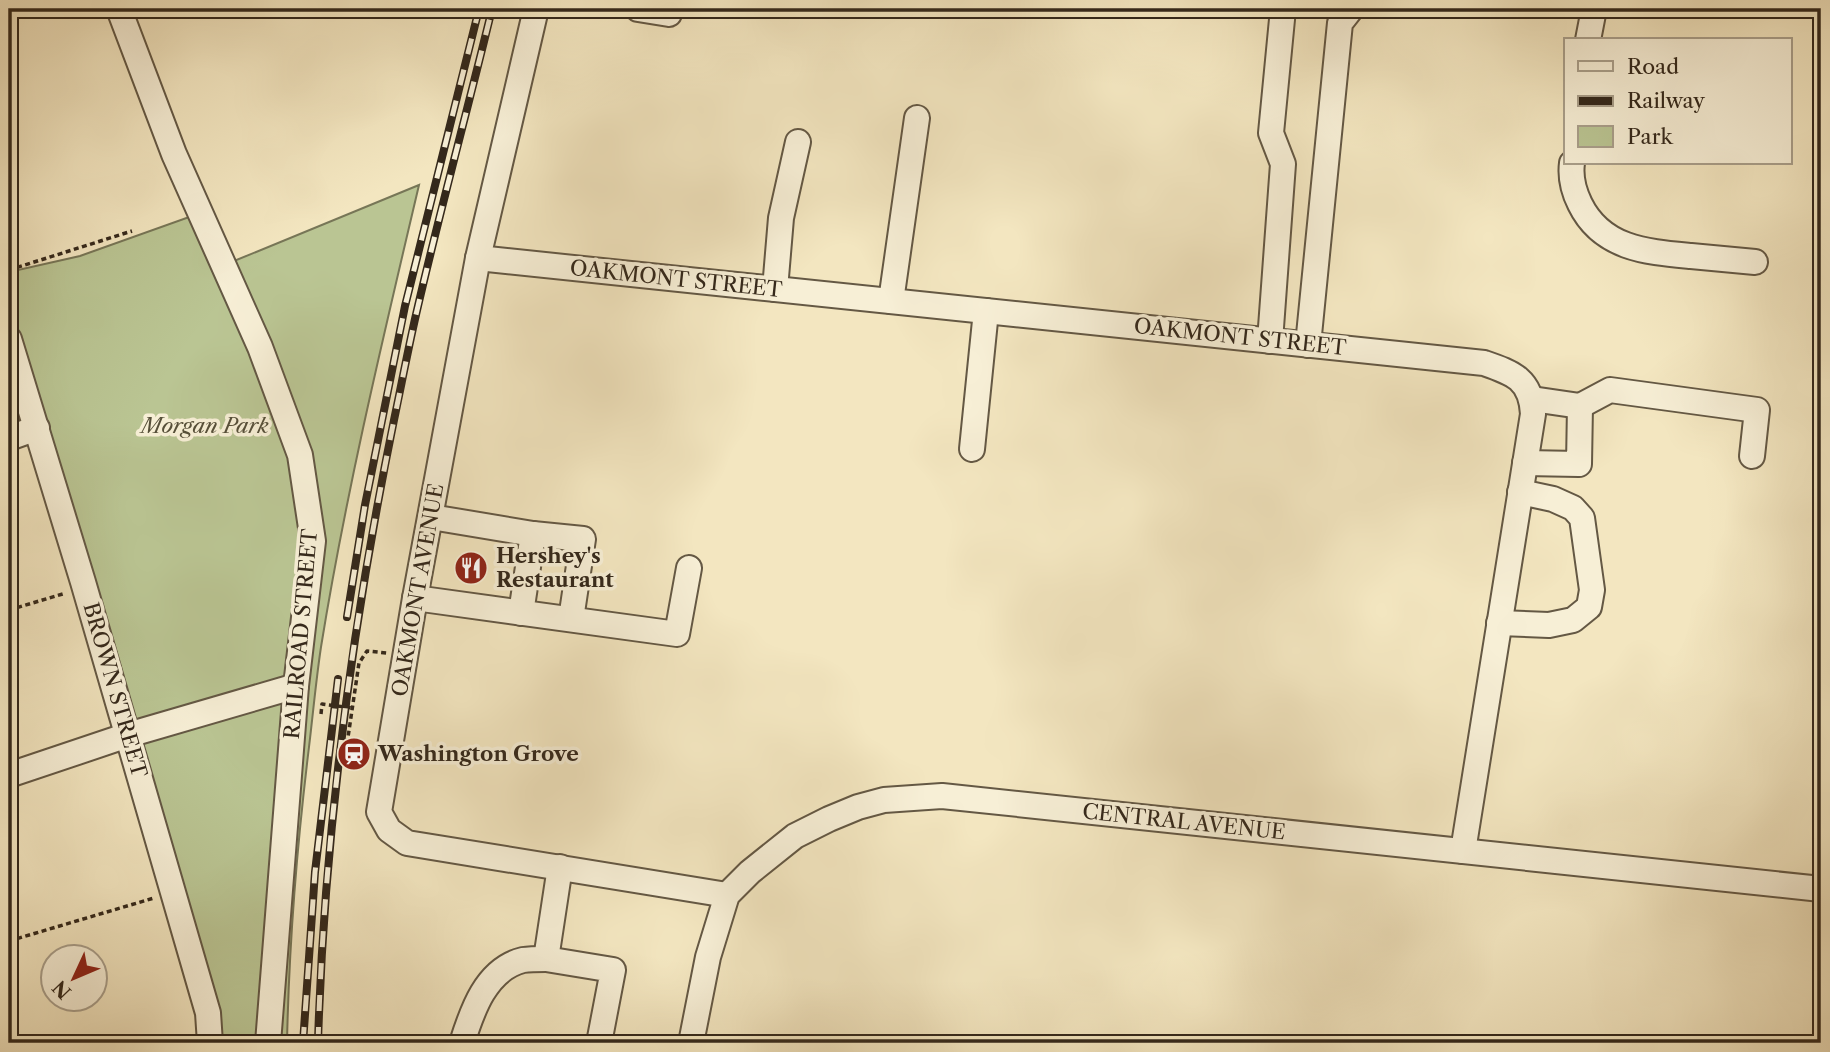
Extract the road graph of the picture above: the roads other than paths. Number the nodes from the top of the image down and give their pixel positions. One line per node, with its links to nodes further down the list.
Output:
1 (119, 9): 35 (street, RAILROAD STREET)
2 (536, 9): 12 (street, OAKMONT AVENUE)
3 (638, 9): 4 (street)
4 (670, 9)
5 (1283, 9): 18 (street)
6 (1351, 9): 19 (street)
7 (1594, 9): 8 (street)
8 (1588, 38)
9 (917, 118): 15 (street)
10 (798, 142): 14 (street)
11 (1572, 164): 13 (street)
12 (478, 258): 14 (street, OAKMONT STREET); 28 (street, OAKMONT AVENUE)
13 (1755, 262)
14 (775, 289): 15 (street, OAKMONT STREET)
15 (891, 302): 16 (street, OAKMONT STREET)
16 (986, 311): 18 (street, OAKMONT STREET); 24 (street)
17 (9, 339): 22 (street, BROWN STREET)
18 (1270, 341): 19 (street, OAKMONT STREET)
19 (1308, 345): 20 (street, OAKMONT STREET)
20 (1532, 399): 21 (street); 26 (street)
21 (1580, 406): 25 (street); 26 (street)
22 (37, 428): 23 (street); 36 (street, BROWN STREET)
23 (9, 438)
24 (972, 449)
25 (1752, 456)
26 (1525, 463): 27 (street)
27 (1520, 492): 34 (street); 34 (street)
28 (431, 517): 29 (street); 31 (street, OAKMONT AVENUE)
29 (533, 534): 32 (street); 33 (street)
30 (689, 568): 33 (street)
31 (415, 598): 32 (street); 39 (street, OAKMONT AVENUE)
32 (521, 612): 33 (street)
33 (570, 619)
34 (1499, 623): 38 (street)
35 (296, 686): 36 (street); 45 (street, RAILROAD STREET)
36 (128, 735): 37 (street); 44 (street, BROWN STREET)
37 (9, 775)
38 (1463, 851): 40 (street, CENTRAL AVENUE); 41 (street, CENTRAL AVENUE)
39 (560, 867): 41 (street, OAKMONT AVENUE); 42 (street)
40 (1821, 889)
41 (727, 895): 43 (street, CENTRAL AVENUE)
42 (546, 959): 46 (street); 47 (street)
43 (694, 1042)
44 (210, 1043)
45 (268, 1043)
46 (462, 1043)
47 (600, 1043)

